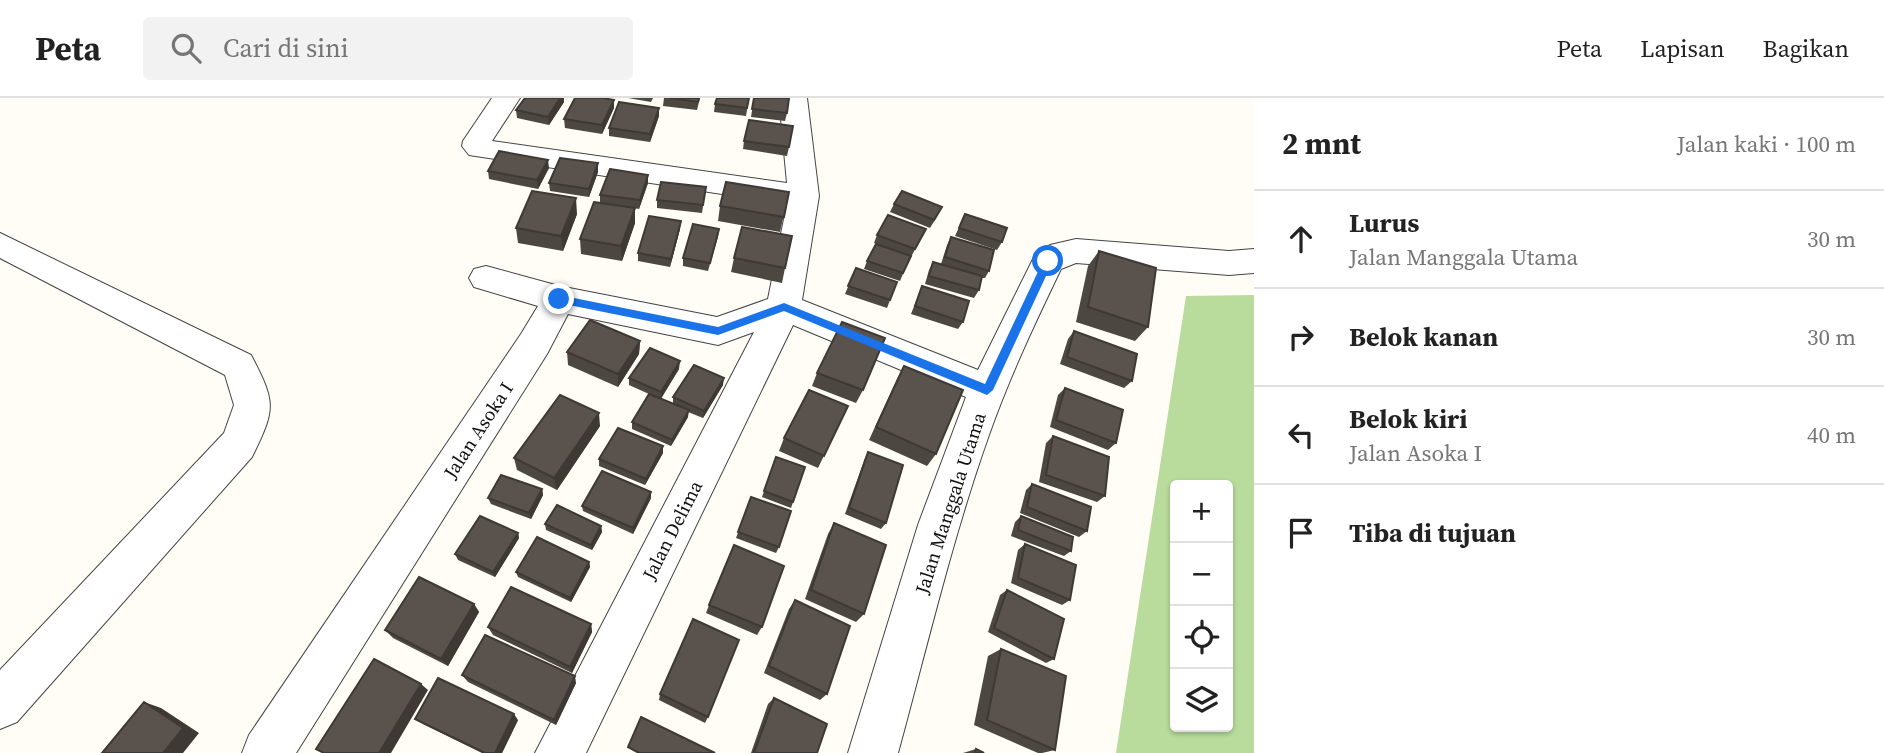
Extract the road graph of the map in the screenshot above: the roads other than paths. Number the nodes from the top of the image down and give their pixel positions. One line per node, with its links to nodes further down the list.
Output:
1 (506, 98): 3 (street)
2 (793, 98): 3 (street, Jalan Delima)
3 (804, 196): 8 (street, Jalan Delima)
4 (0, 244): 10 (street)
5 (1254, 261): 9 (street, Jalan Manggala Utama)
6 (486, 278): 7 (street)
7 (559, 299): 8 (street); 11 (street, Jalan Asoka I)
8 (784, 307): 9 (street); 12 (street, Jalan Delima)
9 (987, 390): 13 (street, Jalan Manggala Utama)
10 (0, 705)
11 (267, 753)
12 (560, 753)
13 (873, 753)

